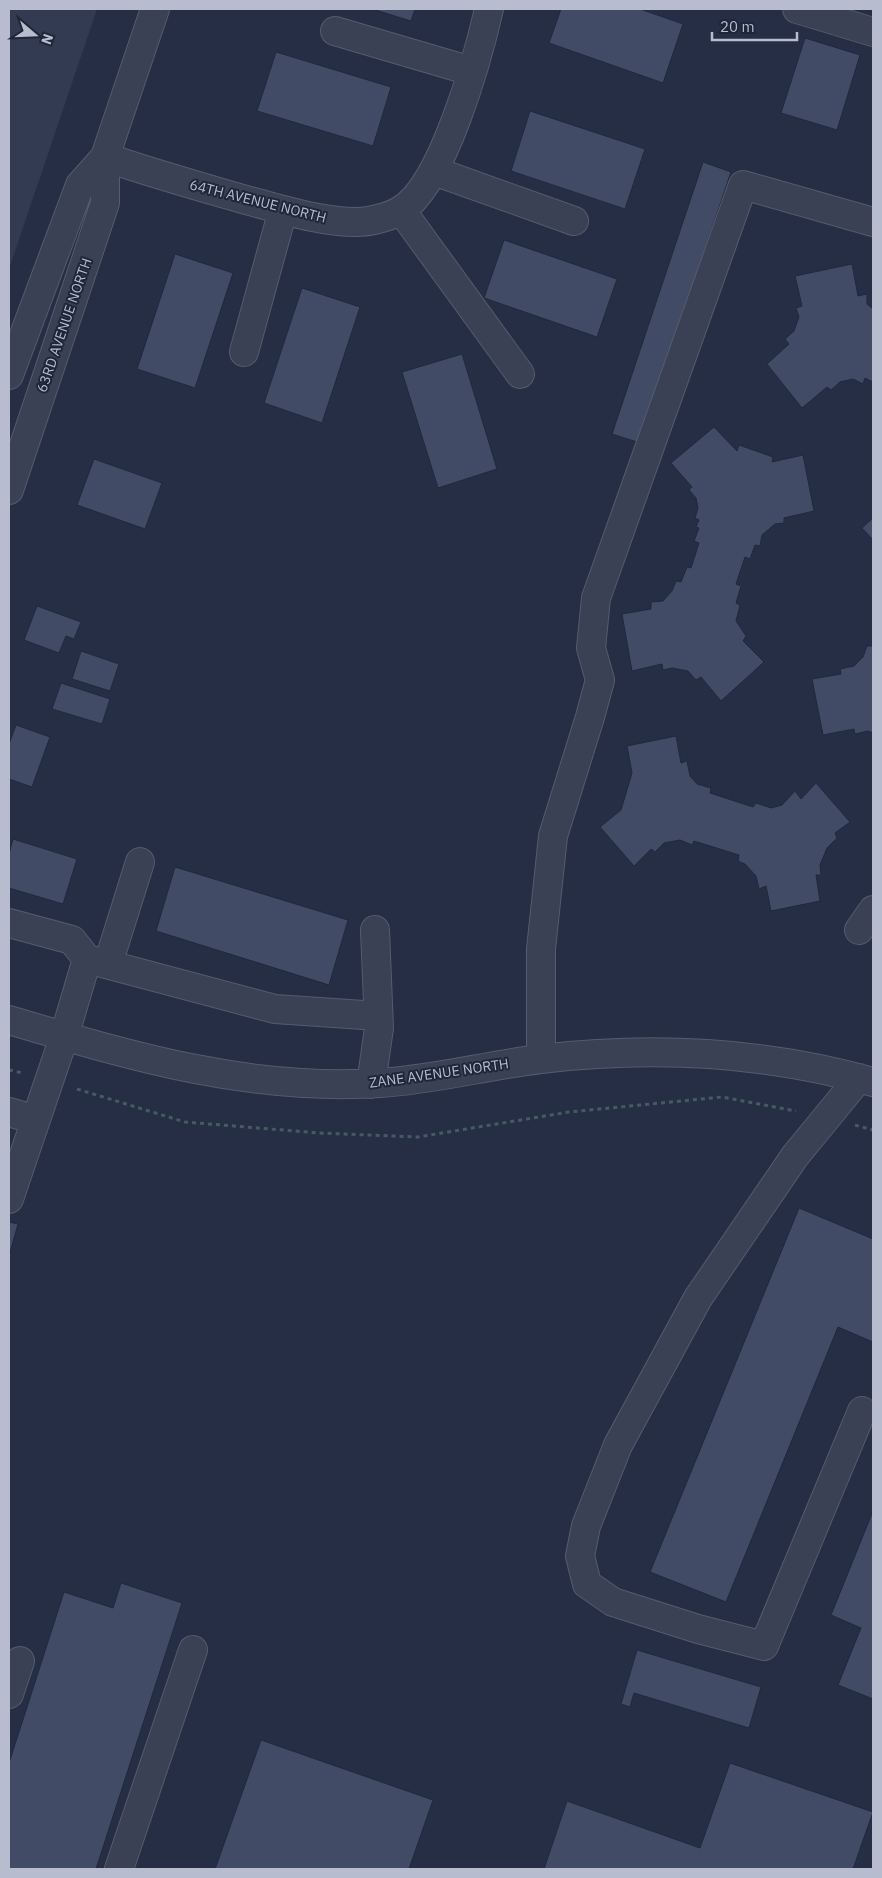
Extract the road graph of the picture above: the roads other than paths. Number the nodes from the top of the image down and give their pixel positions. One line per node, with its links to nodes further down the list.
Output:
1 (155, 9): 7 (street, 63RD AVENUE NORTH)
2 (489, 9): 6 (street, 64TH AVENUE NORTH)
3 (797, 9): 5 (street)
4 (335, 31): 6 (street)
5 (873, 32)
6 (471, 71): 8 (street, 64TH AVENUE NORTH)
7 (104, 157): 9 (street, 64TH AVENUE NORTH); 15 (street, 63RD AVENUE NORTH); 16 (street, 63RD AVENUE NORTH)
8 (434, 171): 10 (street, 64TH AVENUE NORTH); 11 (street)
9 (283, 210): 10 (street, 64TH AVENUE NORTH); 13 (street)
10 (401, 210): 14 (street)
11 (574, 221)
12 (873, 222): 24 (street)
13 (244, 352)
14 (520, 374)
15 (9, 375)
16 (9, 490)
17 (140, 862): 20 (street)
18 (9, 923): 20 (street)
19 (375, 930): 21 (street)
20 (97, 962): 21 (street); 23 (street)
21 (378, 1016): 26 (street)
22 (9, 1020): 23 (street, ZANE AVENUE NORTH)
23 (64, 1037): 26 (street, ZANE AVENUE NORTH); 28 (street)
24 (541, 1059): 25 (street, ZANE AVENUE NORTH); 26 (street, ZANE AVENUE NORTH)
25 (866, 1080): 31 (street)
26 (370, 1084)
27 (9, 1112): 28 (street)
28 (36, 1120): 29 (street)
29 (14, 1164): 30 (street)
30 (9, 1199)
31 (862, 1411)
32 (194, 1650): 35 (street)
33 (20, 1661): 34 (street)
34 (9, 1694)
35 (119, 1869)

